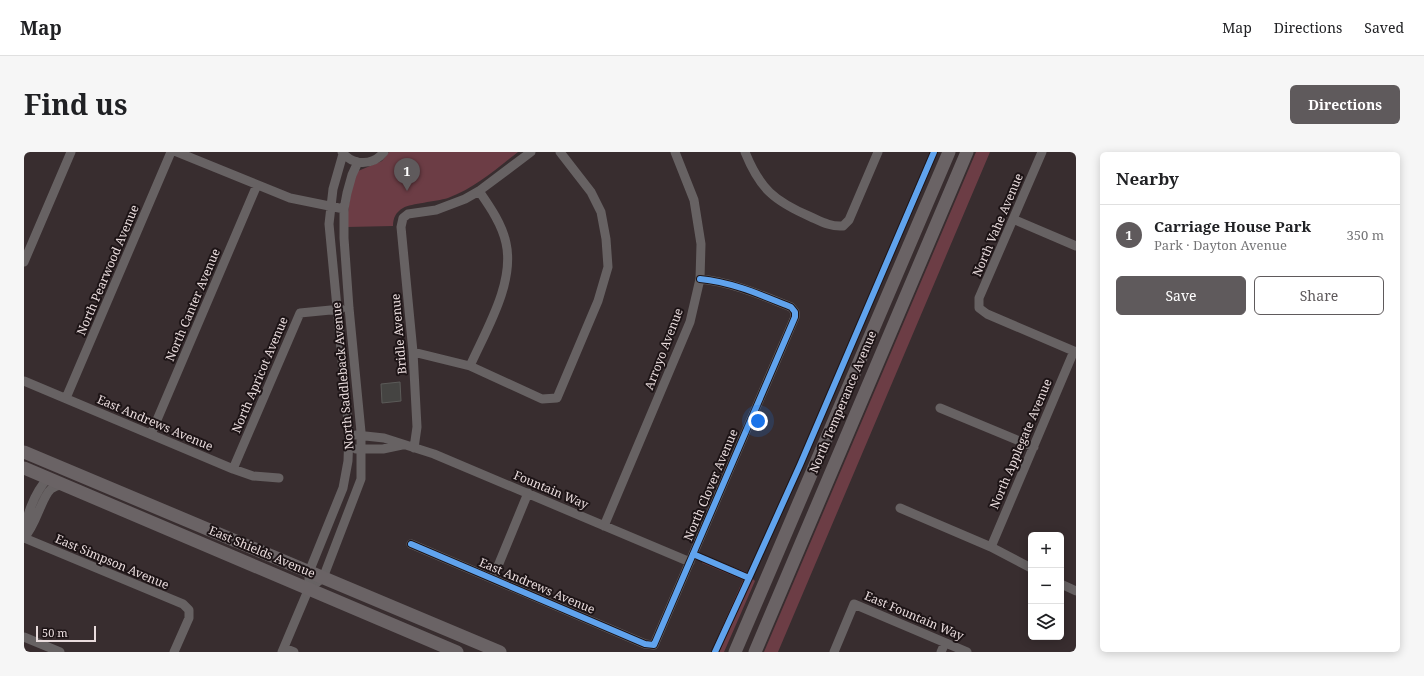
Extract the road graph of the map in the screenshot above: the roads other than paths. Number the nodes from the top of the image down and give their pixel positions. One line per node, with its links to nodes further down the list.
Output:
1 (71, 152): 21 (street)
2 (171, 152): 29 (street, North Pearwood Avenue)
3 (177, 152): 15 (street)
4 (384, 152): 14 (street)
5 (531, 152): 16 (street)
6 (560, 152): 27 (street)
7 (675, 152): 22 (street, Arroyo Avenue)
8 (745, 152): 9 (street)
9 (878, 152)
10 (949, 152): 69 (main road, North Temperance Avenue)
11 (967, 152): 70 (main road, North Temperance Avenue)
12 (1042, 152): 19 (street, North Vahe Avenue)
13 (343, 153): 14 (street); 17 (street, North Saddleback Avenue)
14 (358, 162): 18 (street, North Saddleback Avenue)
15 (257, 185): 17 (street); 31 (street, North Canter Avenue)
16 (479, 191): 26 (street, Bridle Avenue); 27 (street)
17 (330, 207): 18 (street); 24 (street, North Saddleback Avenue)
18 (344, 209): 23 (street, North Saddleback Avenue)
19 (1013, 219): 20 (street); 25 (street, North Vahe Avenue)
20 (1076, 246)
21 (24, 262)
22 (700, 279): 48 (street, Arroyo Avenue); 52 (street, North Clover Avenue)
23 (349, 308): 24 (street, North Apricot Avenue); 32 (street, North Saddleback Avenue)
24 (336, 310): 33 (street, North Saddleback Avenue); 41 (street, North Apricot Avenue)
25 (1075, 351): 35 (street, North Applegate Avenue)
26 (413, 352): 27 (street); 36 (street, Bridle Avenue)
27 (470, 366)
28 (24, 381): 29 (street, East Andrews Avenue)
29 (66, 398): 31 (street, East Andrews Avenue)
30 (940, 408): 35 (street)
31 (151, 434): 41 (street, East Andrews Avenue)
32 (361, 435): 33 (street, Fountain Way); 34 (street, Fountain Way); 38 (street, North Saddleback Avenue)
33 (349, 436): 37 (street, North Saddleback Avenue)
34 (402, 444): 36 (street, Fountain Way); 38 (street)
35 (1034, 447): 51 (street, North Applegate Avenue)
36 (414, 448): 45 (street, Fountain Way)
37 (349, 449): 38 (street); 54 (street, North Saddleback Avenue)
38 (361, 450): 55 (street, North Saddleback Avenue)
39 (24, 452): 46 (main road, East Shields Avenue)
40 (24, 468): 42 (main road, East Shields Avenue)
41 (233, 469): 43 (street, East Andrews Avenue)
42 (48, 478): 44 (main road, East Shields Avenue); 46 (main road); 49 (street)
43 (279, 478)
44 (63, 485): 49 (street); 58 (main road, East Shields Avenue)
45 (528, 494): 48 (street, Fountain Way); 56 (street)
46 (148, 504): 54 (main road, East Shields Avenue)
47 (900, 508): 51 (street)
48 (604, 526): 52 (street, Fountain Way)
49 (24, 538): 65 (street, East Simpson Avenue)
50 (411, 544): 56 (street, East Andrews Avenue)
51 (991, 547): 53 (street)
52 (690, 562): 62 (street, North Clover Avenue)
53 (1028, 566)
54 (309, 572): 55 (main road, East Shields Avenue); 58 (street, North Saddleback Avenue)
55 (323, 578): 58 (street); 68 (main road, East Shields Avenue)
56 (493, 578): 62 (street, East Andrews Avenue)
57 (1064, 585): 59 (street)
58 (309, 588): 63 (street); 67 (main road, East Shields Avenue)
59 (1075, 589)
60 (24, 637): 64 (street)
61 (946, 643): 71 (street, East Fountain Way); 72 (street); 73 (street, East Fountain Way)
62 (654, 645)
63 (283, 650): 66 (street)
64 (60, 652)
65 (174, 652)
66 (294, 652)
67 (457, 652)
68 (500, 652)
69 (735, 652)
70 (755, 652)
71 (834, 652)
72 (941, 652)
73 (967, 652)

